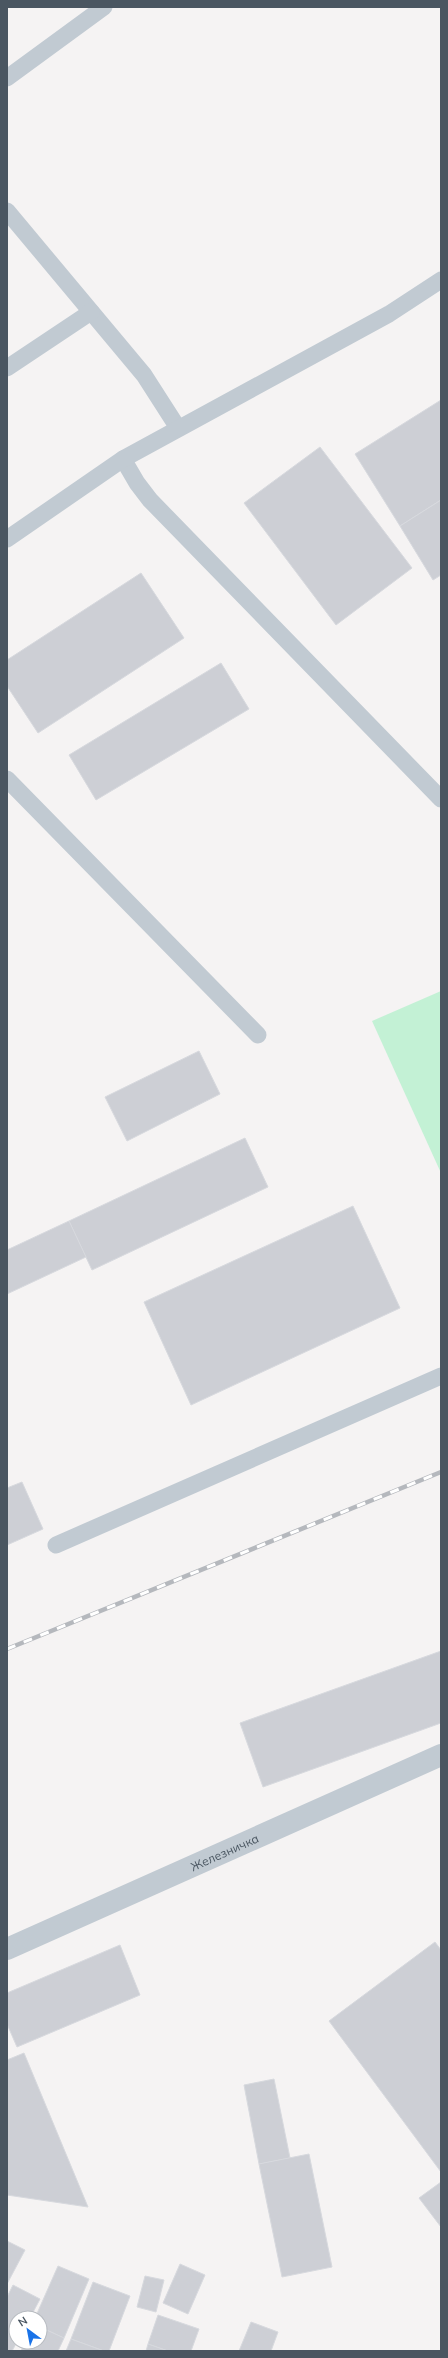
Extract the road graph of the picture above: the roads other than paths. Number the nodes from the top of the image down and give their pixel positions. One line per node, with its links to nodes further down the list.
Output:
1 (104, 7): 2 (lane)
2 (7, 78)
3 (7, 211): 5 (lane)
4 (441, 280): 7 (lane)
5 (91, 312): 6 (lane); 7 (lane)
6 (7, 368)
7 (178, 428): 8 (lane)
8 (123, 459): 9 (lane); 11 (lane)
9 (7, 539)
10 (7, 779): 12 (lane)
11 (441, 799)
12 (258, 1035)
13 (441, 1376): 14 (lane)
14 (56, 1545)
15 (441, 1755): 16 (street, Железничка)
16 (7, 1949)

